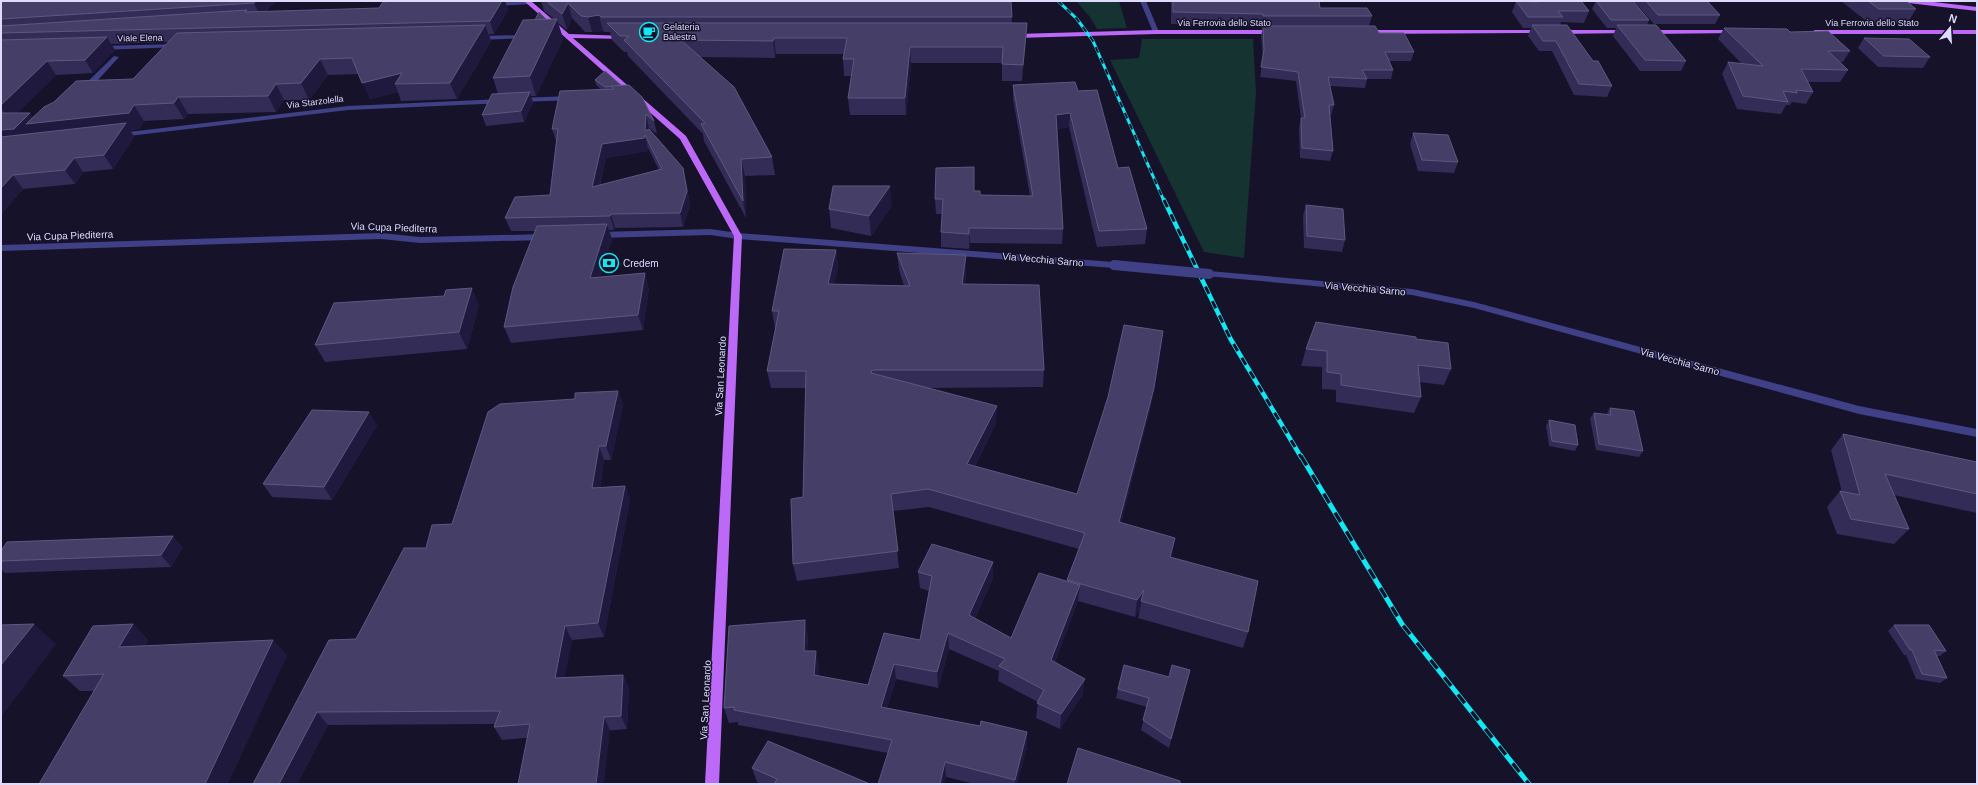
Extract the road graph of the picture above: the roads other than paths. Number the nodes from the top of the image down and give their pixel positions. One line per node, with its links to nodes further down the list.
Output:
1 (1143, 1): 7 (street)
2 (1908, 1): 6 (main road)
3 (528, 2): 4 (main road); 5 (street); 17 (main road)
4 (538, 2)
5 (487, 5)
6 (1977, 9)
7 (1156, 32): 8 (main road, Via Ferrovia dello Stato); 18 (main road, Via Ferrovia dello Stato)
8 (1284, 32)
9 (1356, 32): 10 (main road)
10 (1634, 32)
11 (1642, 32): 12 (main road)
12 (1746, 32)
13 (1810, 32): 14 (main road, Via Ferrovia dello Stato)
14 (1977, 32)
15 (533, 36): 20 (street)
16 (555, 36): 17 (street)
17 (567, 36): 19 (main road); 29 (main road)
18 (1005, 36)
19 (633, 37)
20 (469, 38)
21 (182, 46): 22 (street, Viale Elena)
22 (95, 48)
23 (116, 57): 24 (street)
24 (78, 95)
25 (578, 98): 26 (street, Via Starzolella)
26 (113, 136)
27 (593, 235): 29 (street)
28 (553, 236): 30 (street, Via Cupa Piediterra)
29 (738, 236): 31 (street, Via Vecchia Sarno, bridge); 32 (main road, Via San Leonardo)
30 (1, 248)
31 (1977, 433)
32 (712, 784)

